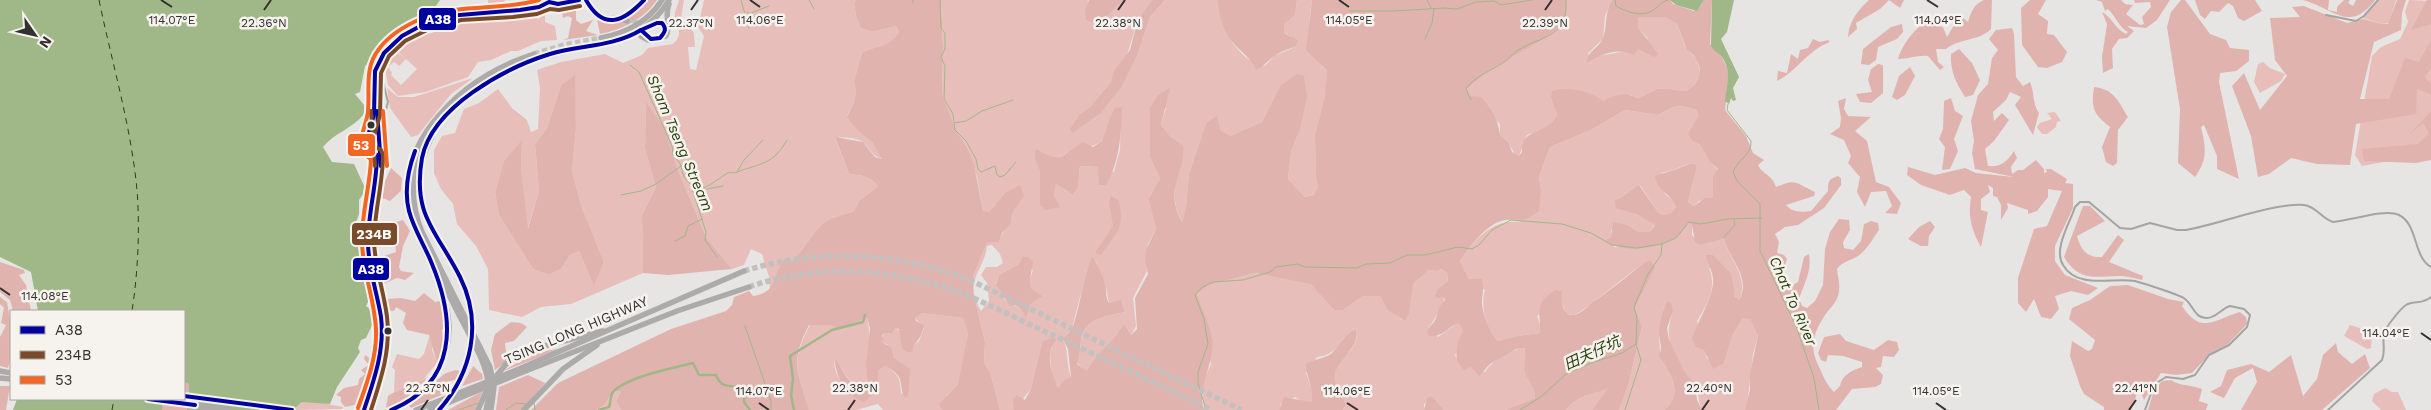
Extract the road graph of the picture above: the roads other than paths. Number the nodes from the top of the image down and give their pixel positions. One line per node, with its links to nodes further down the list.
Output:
1 (588, 0): 6 (main road); 8 (main road)
2 (644, 0): 9 (highway)
3 (661, 0): 11 (highway)
4 (669, 0): 11 (highway); 13 (highway)
5 (2378, 0): 10 (street)
6 (579, 2): 7 (main road); 8 (main road)
7 (550, 5): 15 (main road)
8 (590, 6): 9 (main road)
9 (594, 12)
10 (2326, 15)
11 (649, 24): 13 (highway)
12 (642, 35): 13 (highway)
13 (660, 38)
14 (381, 74): 15 (street)
15 (375, 114): 17 (main road); 17 (street)
16 (440, 123): 21 (highway); 29 (highway); 38 (highway, bridge)
17 (379, 155): 18 (main road)
18 (371, 221): 19 (main road); 20 (street)
19 (370, 252): 20 (main road); 34 (main road)
20 (373, 263): 34 (main road)
21 (432, 264): 29 (highway); 35 (highway)
22 (2431, 267): 43 (street)
23 (744, 271): 26 (highway, TSING LONG HIGHWAY)
24 (749, 287): 27 (highway, TSING LONG HIGHWAY)
25 (2431, 298): 44 (street)
26 (619, 327): 28 (highway, TSING LONG HIGHWAY); 39 (highway, bridge)
27 (610, 337): 28 (highway, TSING LONG HIGHWAY); 42 (highway)
28 (512, 374): 36 (highway, TSING LONG HIGHWAY, bridge); 37 (highway, TSING LONG HIGHWAY, bridge)
29 (491, 382): 40 (highway, bridge); 41 (highway)
30 (185, 396): 33 (highway)
31 (155, 400): 32 (highway)
32 (229, 410)
33 (292, 410)
34 (366, 410)
35 (390, 410)
36 (416, 410)
37 (429, 410)
38 (438, 410)
39 (478, 410)
40 (486, 410)
41 (491, 410)
42 (524, 410)
43 (2145, 410)
44 (2328, 410)

